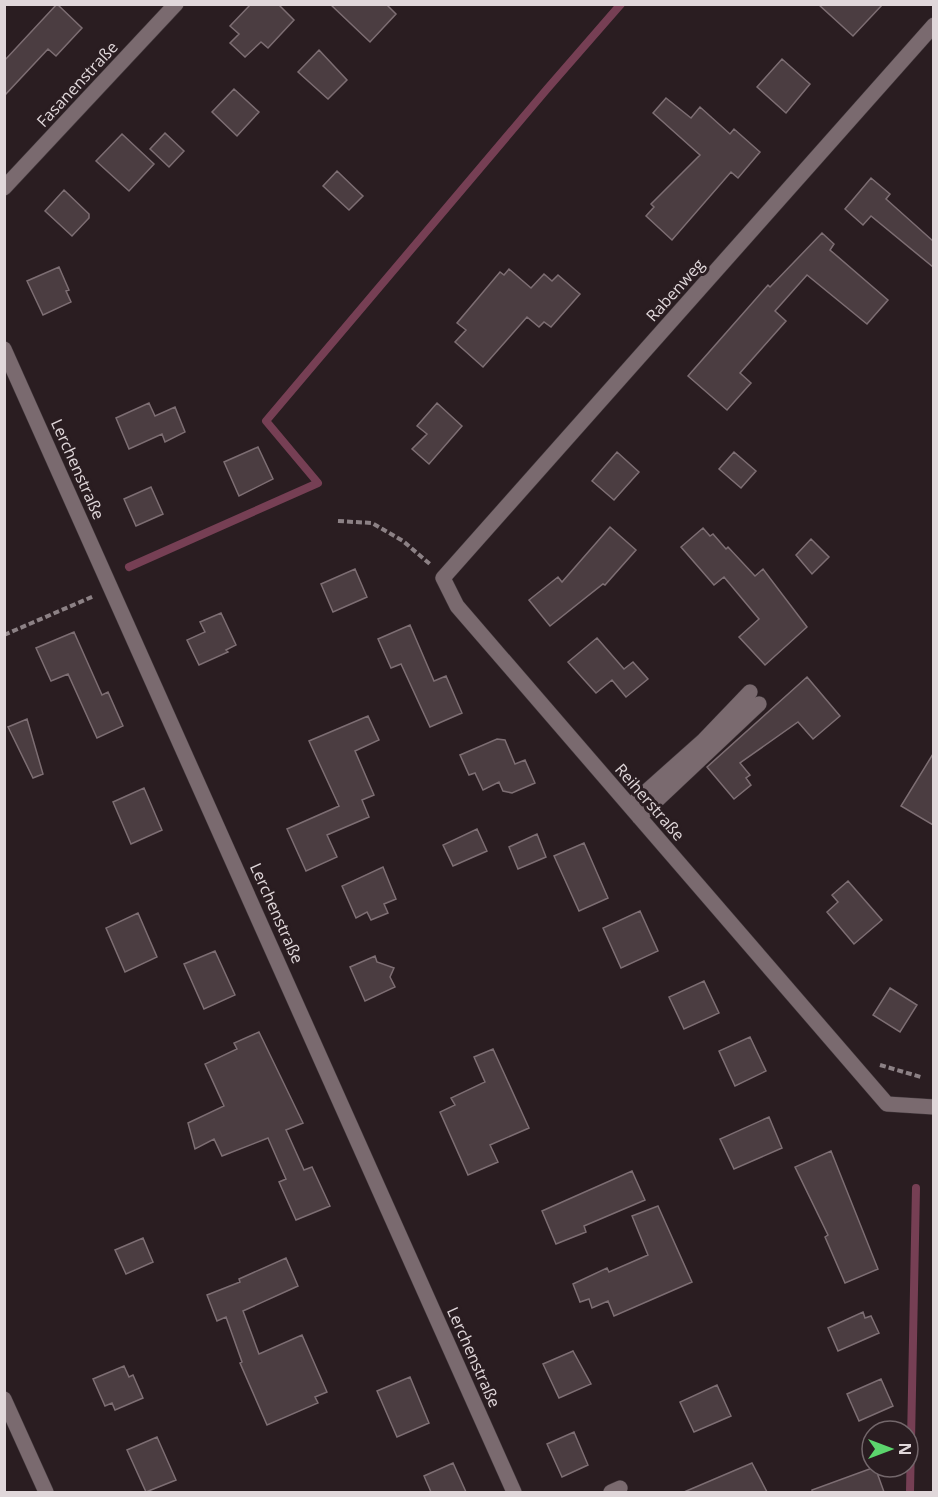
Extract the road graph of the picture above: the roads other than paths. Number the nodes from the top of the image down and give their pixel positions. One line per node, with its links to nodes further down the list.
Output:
1 (176, 4): 3 (street, Fasanenstraße)
2 (933, 25): 5 (street, Rabenweg)
3 (4, 188)
4 (4, 349): 11 (street, Lerchenstraße)
5 (443, 578): 7 (street, Reiherstraße)
6 (755, 698): 7 (street)
7 (634, 811): 8 (street, Reiherstraße)
8 (933, 1107)
9 (4, 1399): 10 (street)
10 (46, 1492)
11 (514, 1492)

